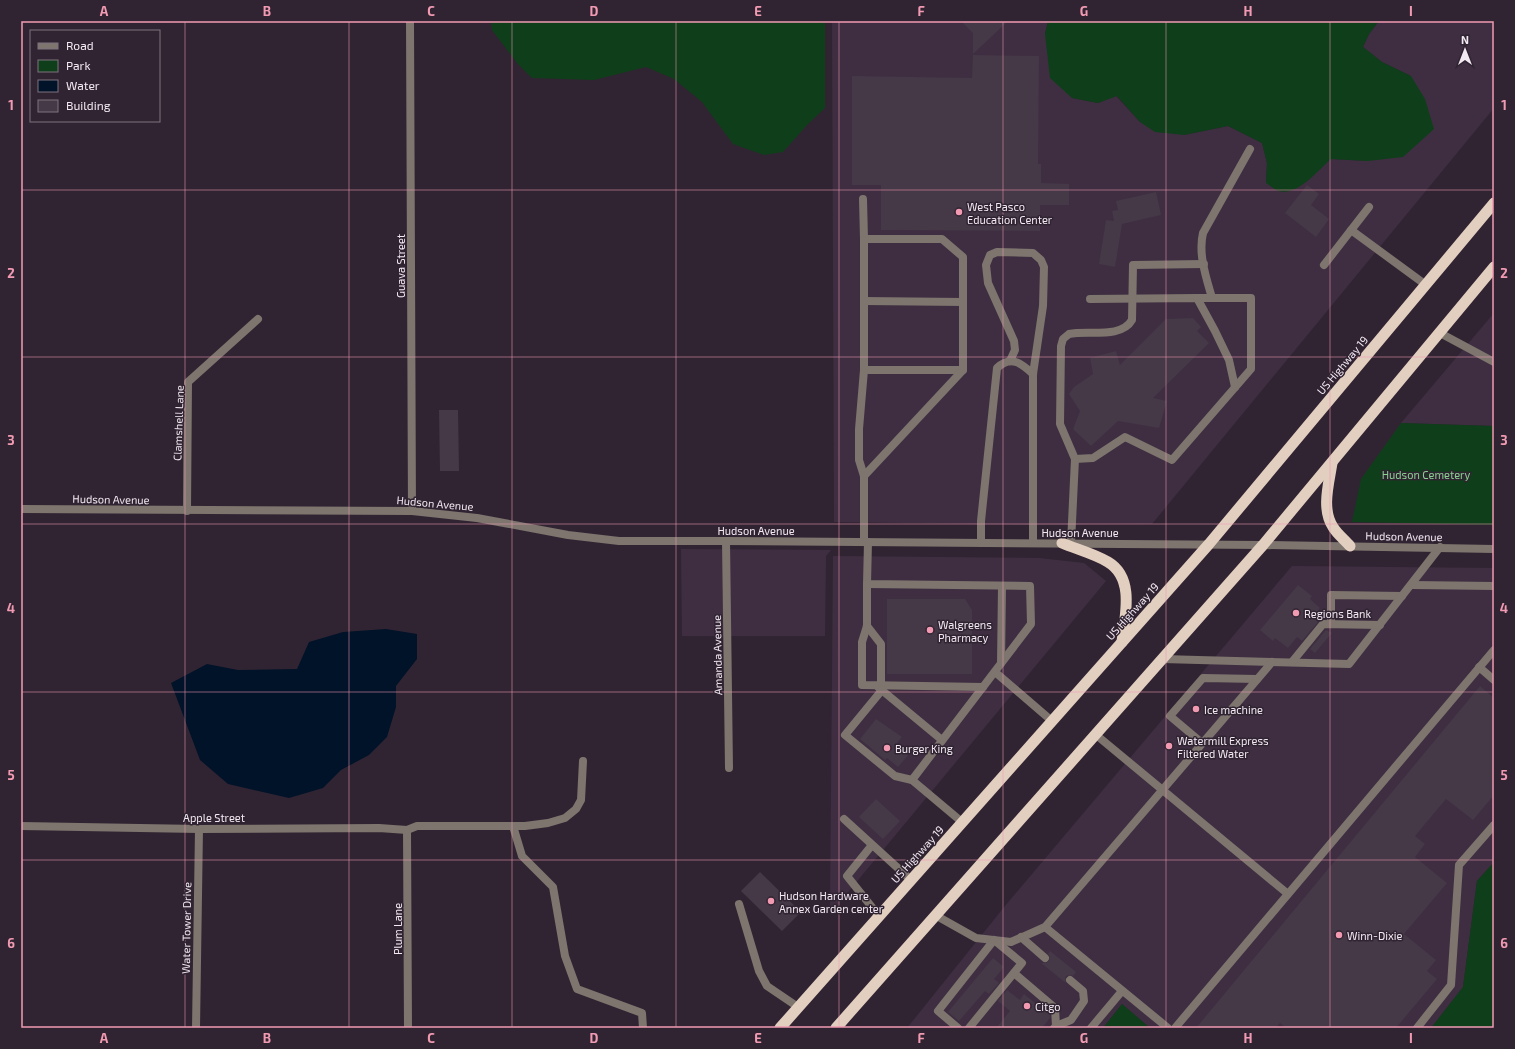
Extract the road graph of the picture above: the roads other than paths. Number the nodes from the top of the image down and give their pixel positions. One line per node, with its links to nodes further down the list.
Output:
1 (410, 21): 31 (street, Guava Street)
2 (1250, 149): 8 (street)
3 (863, 199): 7 (street)
4 (1494, 204): 11 (highway, US Highway 19)
5 (1369, 207): 6 (street)
6 (1351, 230): 9 (street); 11 (street)
7 (864, 239): 16 (street); 17 (street)
8 (1204, 264): 13 (street); 15 (street)
9 (1324, 265)
10 (1494, 267): 19 (highway)
11 (1426, 285): 37 (highway, US Highway 19)
12 (1090, 298): 13 (street)
13 (1133, 298): 14 (street); 26 (street)
14 (1197, 298): 15 (street); 25 (street)
15 (1212, 298): 25 (street)
16 (864, 301): 17 (street); 22 (street)
17 (963, 302): 23 (street)
18 (258, 318): 30 (street, Clamshell Lane)
19 (1440, 333): 21 (street); 27 (highway)
20 (1010, 361): 24 (street); 24 (street); 34 (street)
21 (1494, 362)
22 (864, 370): 23 (street); 28 (street)
23 (963, 370): 28 (street)
24 (1033, 374): 35 (street)
25 (1235, 387): 26 (street)
26 (1075, 459): 36 (street)
27 (1332, 462): 38 (highway); 39 (highway)
28 (864, 476): 33 (street)
29 (21, 509): 30 (street, Hudson Avenue)
30 (187, 511): 31 (street, Hudson Avenue)
31 (412, 511): 32 (street, Hudson Avenue)
32 (726, 541): 33 (street, Hudson Avenue); 67 (street, Amanda Avenue)
33 (866, 542): 34 (street, Hudson Avenue); 42 (street)
34 (981, 543): 35 (street, Hudson Avenue)
35 (1032, 543): 36 (street, Hudson Avenue)
36 (1066, 543): 37 (street, Hudson Avenue); 50 (highway)
37 (1209, 544): 38 (street, Hudson Avenue); 50 (highway, US Highway 19)
38 (1263, 545): 39 (street, Hudson Avenue); 52 (highway)
39 (1350, 546): 40 (street, Hudson Avenue)
40 (1440, 548): 41 (street, Hudson Avenue); 43 (street)
41 (1494, 549)
42 (867, 584): 44 (street); 49 (street)
43 (1412, 585): 45 (street); 46 (street)
44 (1002, 586): 55 (street); 55 (street)
45 (1494, 586)
46 (1402, 596): 47 (street); 48 (street)
47 (1331, 624): 48 (street); 54 (street)
48 (1380, 625): 54 (street)
49 (867, 626): 61 (street); 61 (street)
50 (1122, 642): 62 (highway, US Highway 19)
51 (1494, 650): 56 (street)
52 (1162, 659): 53 (street); 63 (highway)
53 (1272, 662): 54 (street); 58 (street)
54 (1292, 662)
55 (1001, 663): 57 (street)
56 (1479, 667): 59 (street); 79 (street)
57 (994, 672): 60 (street); 62 (street)
58 (1257, 679): 65 (street); 65 (street)
59 (1494, 680)
60 (983, 686): 61 (street); 64 (street)
61 (880, 687): 64 (street); 68 (street)
62 (1052, 721): 71 (highway, US Highway 19)
63 (1095, 734): 69 (street); 82 (highway)
64 (942, 740): 68 (street)
65 (1202, 743): 69 (street)
66 (583, 761): 74 (street, Apple Street)
67 (729, 768)
68 (912, 780): 71 (street)
69 (1162, 789): 79 (street); 83 (street)
70 (844, 819): 77 (street)
71 (962, 822): 78 (highway, US Highway 19)
72 (1494, 825): 102 (street)
73 (21, 826): 75 (street, Apple Street)
74 (513, 826): 76 (street, Apple Street); 94 (street)
75 (199, 828): 76 (street, Apple Street); 92 (street, Water Tower Drive)
76 (407, 830): 93 (street, Plum Lane)
77 (872, 845): 78 (street); 81 (street)
78 (911, 880): 81 (highway, US Highway 19)
79 (1288, 894): 101 (street)
80 (739, 904): 90 (street)
81 (879, 916): 90 (highway, US Highway 19)
82 (935, 916): 85 (street); 96 (highway)
83 (1045, 927): 84 (street); 89 (street)
84 (1021, 937): 85 (street); 86 (street)
85 (994, 940): 87 (street); 97 (street)
86 (1045, 958)
87 (1014, 973): 91 (street); 98 (street)
88 (1070, 980): 91 (street)
89 (1122, 991): 99 (street); 100 (street)
90 (798, 1007): 95 (highway, US Highway 19)
91 (1055, 1027)
92 (196, 1028)
93 (408, 1028)
94 (644, 1028)
95 (780, 1028)
96 (836, 1028)
97 (958, 1028)
98 (969, 1028)
99 (1091, 1028)
100 (1168, 1028)
101 (1175, 1028)
102 (1417, 1028)

